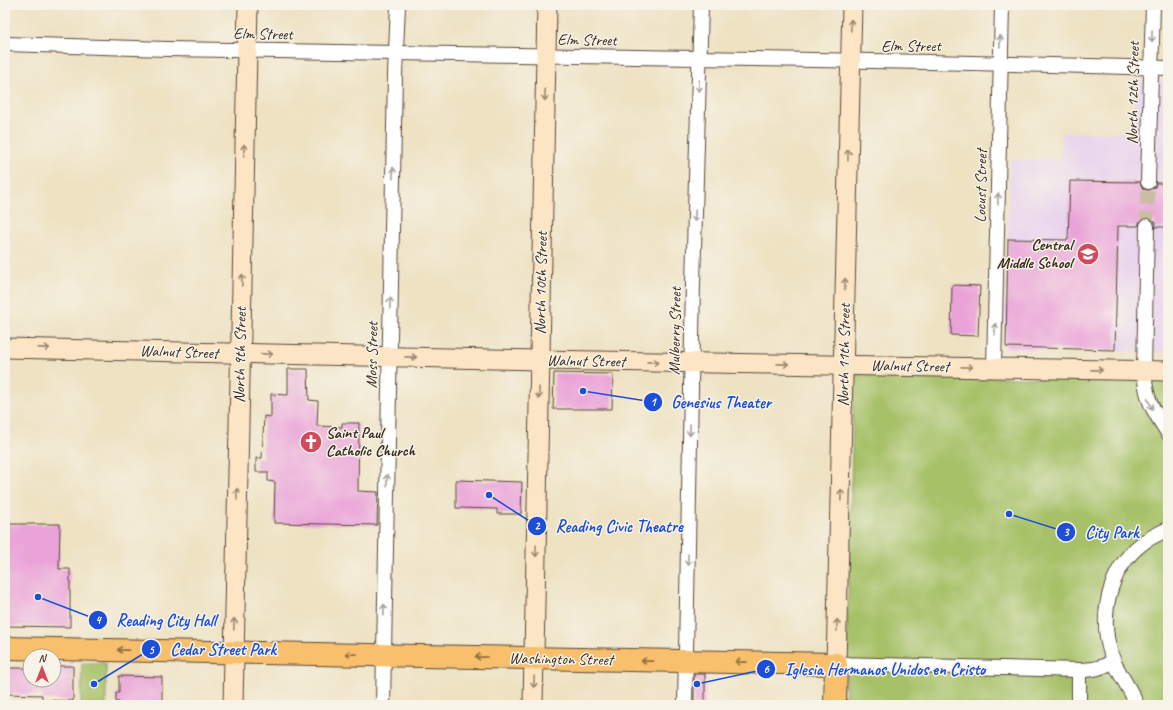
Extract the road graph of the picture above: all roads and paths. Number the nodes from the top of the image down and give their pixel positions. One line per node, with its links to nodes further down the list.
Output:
1 (248, 5): 9 (street, North 9th Street)
2 (398, 5): 10 (street, Moss Street)
3 (547, 5): 11 (street, North 10th Street)
4 (701, 5): 12 (street, Mulberry Street)
5 (852, 5): 13 (street, North 11th Street, one-way to 5)
6 (1002, 5): 14 (street, Locust Street, one-way to 6)
7 (1153, 5): 15 (street, North 12th Street, one-way to 15)
8 (5, 44): 9 (street, Elm Street)
9 (246, 51): 10 (street, Elm Street); 20 (street, North 9th Street, one-way to 9)
10 (396, 53): 11 (street, Elm Street); 21 (street, Moss Street, one-way to 10)
11 (546, 56): 12 (street, Elm Street); 22 (street, North 10th Street, one-way to 22)
12 (700, 59): 13 (street, Elm Street); 23 (street, Mulberry Street, one-way to 23)
13 (851, 62): 14 (street, Elm Street); 24 (street, North 11th Street, one-way to 13)
14 (1000, 64): 15 (street, Elm Street); 25 (street, Locust Street, one-way to 14)
15 (1151, 68): 16 (street, Elm Street); 17 (street, North 12th Street)
16 (1168, 68)
17 (1148, 182)
18 (1147, 226): 26 (street)
19 (5, 348): 20 (street, Walnut Street, one-way to 20)
20 (240, 354): 21 (street, Walnut Street, one-way to 21); 31 (street, North 9th Street, one-way to 20)
21 (389, 356): 22 (street, Walnut Street, one-way to 22); 32 (street, Moss Street, one-way to 21)
22 (540, 360): 23 (street, Walnut Street, one-way to 23); 33 (street, North 10th Street, one-way to 33)
23 (692, 363): 24 (street, Walnut Street, one-way to 24); 34 (street, Mulberry Street, one-way to 34)
24 (844, 365): 25 (street, Walnut Street, one-way to 25); 36 (street, North 11th Street, one-way to 24)
25 (994, 368): 26 (street, Walnut Street, one-way to 26)
26 (1144, 370): 27 (street, Walnut Street); 28 (street, one-way to 28)
27 (1168, 371)
28 (1168, 433)
29 (1168, 529): 35 (street)
30 (5, 648): 31 (main road, Washington Street, one-way to 30)
31 (234, 652): 32 (main road, Washington Street, one-way to 31); 38 (street, North 9th Street)
32 (384, 655): 33 (main road, Washington Street, one-way to 32); 39 (street, Moss Street)
33 (534, 658): 34 (main road, Washington Street, one-way to 33); 40 (street, North 10th Street, one-way to 40)
34 (686, 662): 36 (main road, Washington Street, one-way to 34); 41 (street, Mulberry Street)
35 (1114, 662): 37 (street, Washington Street); 44 (street)
36 (836, 664): 37 (street, Washington Street); 42 (main road, North 11th Street)
37 (1079, 670): 43 (street)
38 (233, 705)
39 (382, 705)
40 (533, 705)
41 (685, 705)
42 (835, 705)
43 (1079, 705)
44 (1137, 705)

